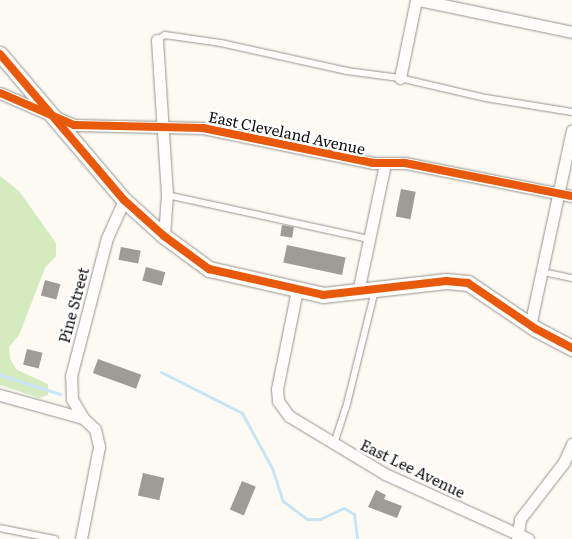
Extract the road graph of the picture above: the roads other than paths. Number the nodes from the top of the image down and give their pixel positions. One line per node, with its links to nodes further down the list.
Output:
1 (418, 0): 2 (street); 5 (street)
2 (572, 32)
3 (157, 40): 5 (lane); 9 (street)
4 (0, 54): 8 (street)
5 (400, 78): 7 (lane)
6 (0, 93): 8 (street, East Cleveland Avenue)
7 (572, 112)
8 (54, 114): 9 (street, East Cleveland Avenue); 15 (street)
9 (163, 125): 11 (street, East Cleveland Avenue); 13 (street)
10 (572, 130): 12 (street)
11 (384, 164): 12 (street, East Cleveland Avenue); 17 (street)
12 (560, 193): 14 (street, East Cleveland Avenue); 18 (street)
13 (167, 195): 16 (street); 17 (lane)
14 (572, 196)
15 (124, 200): 16 (street); 26 (street, Pine Street)
16 (164, 236): 21 (street)
17 (369, 239): 22 (street)
18 (543, 272): 19 (lane); 23 (street)
19 (572, 278)
20 (375, 289): 22 (street); 23 (street); 27 (lane)
21 (297, 290): 22 (street); 27 (street, East Lee Avenue)
22 (358, 292)
23 (530, 326): 24 (street)
24 (572, 348)
25 (0, 394): 26 (street)
26 (83, 418): 32 (street, Pine Street)
27 (333, 444): 30 (street, East Lee Avenue)
28 (572, 444): 30 (street)
29 (0, 528): 31 (lane)
30 (521, 538)
31 (55, 539)
32 (81, 539)

